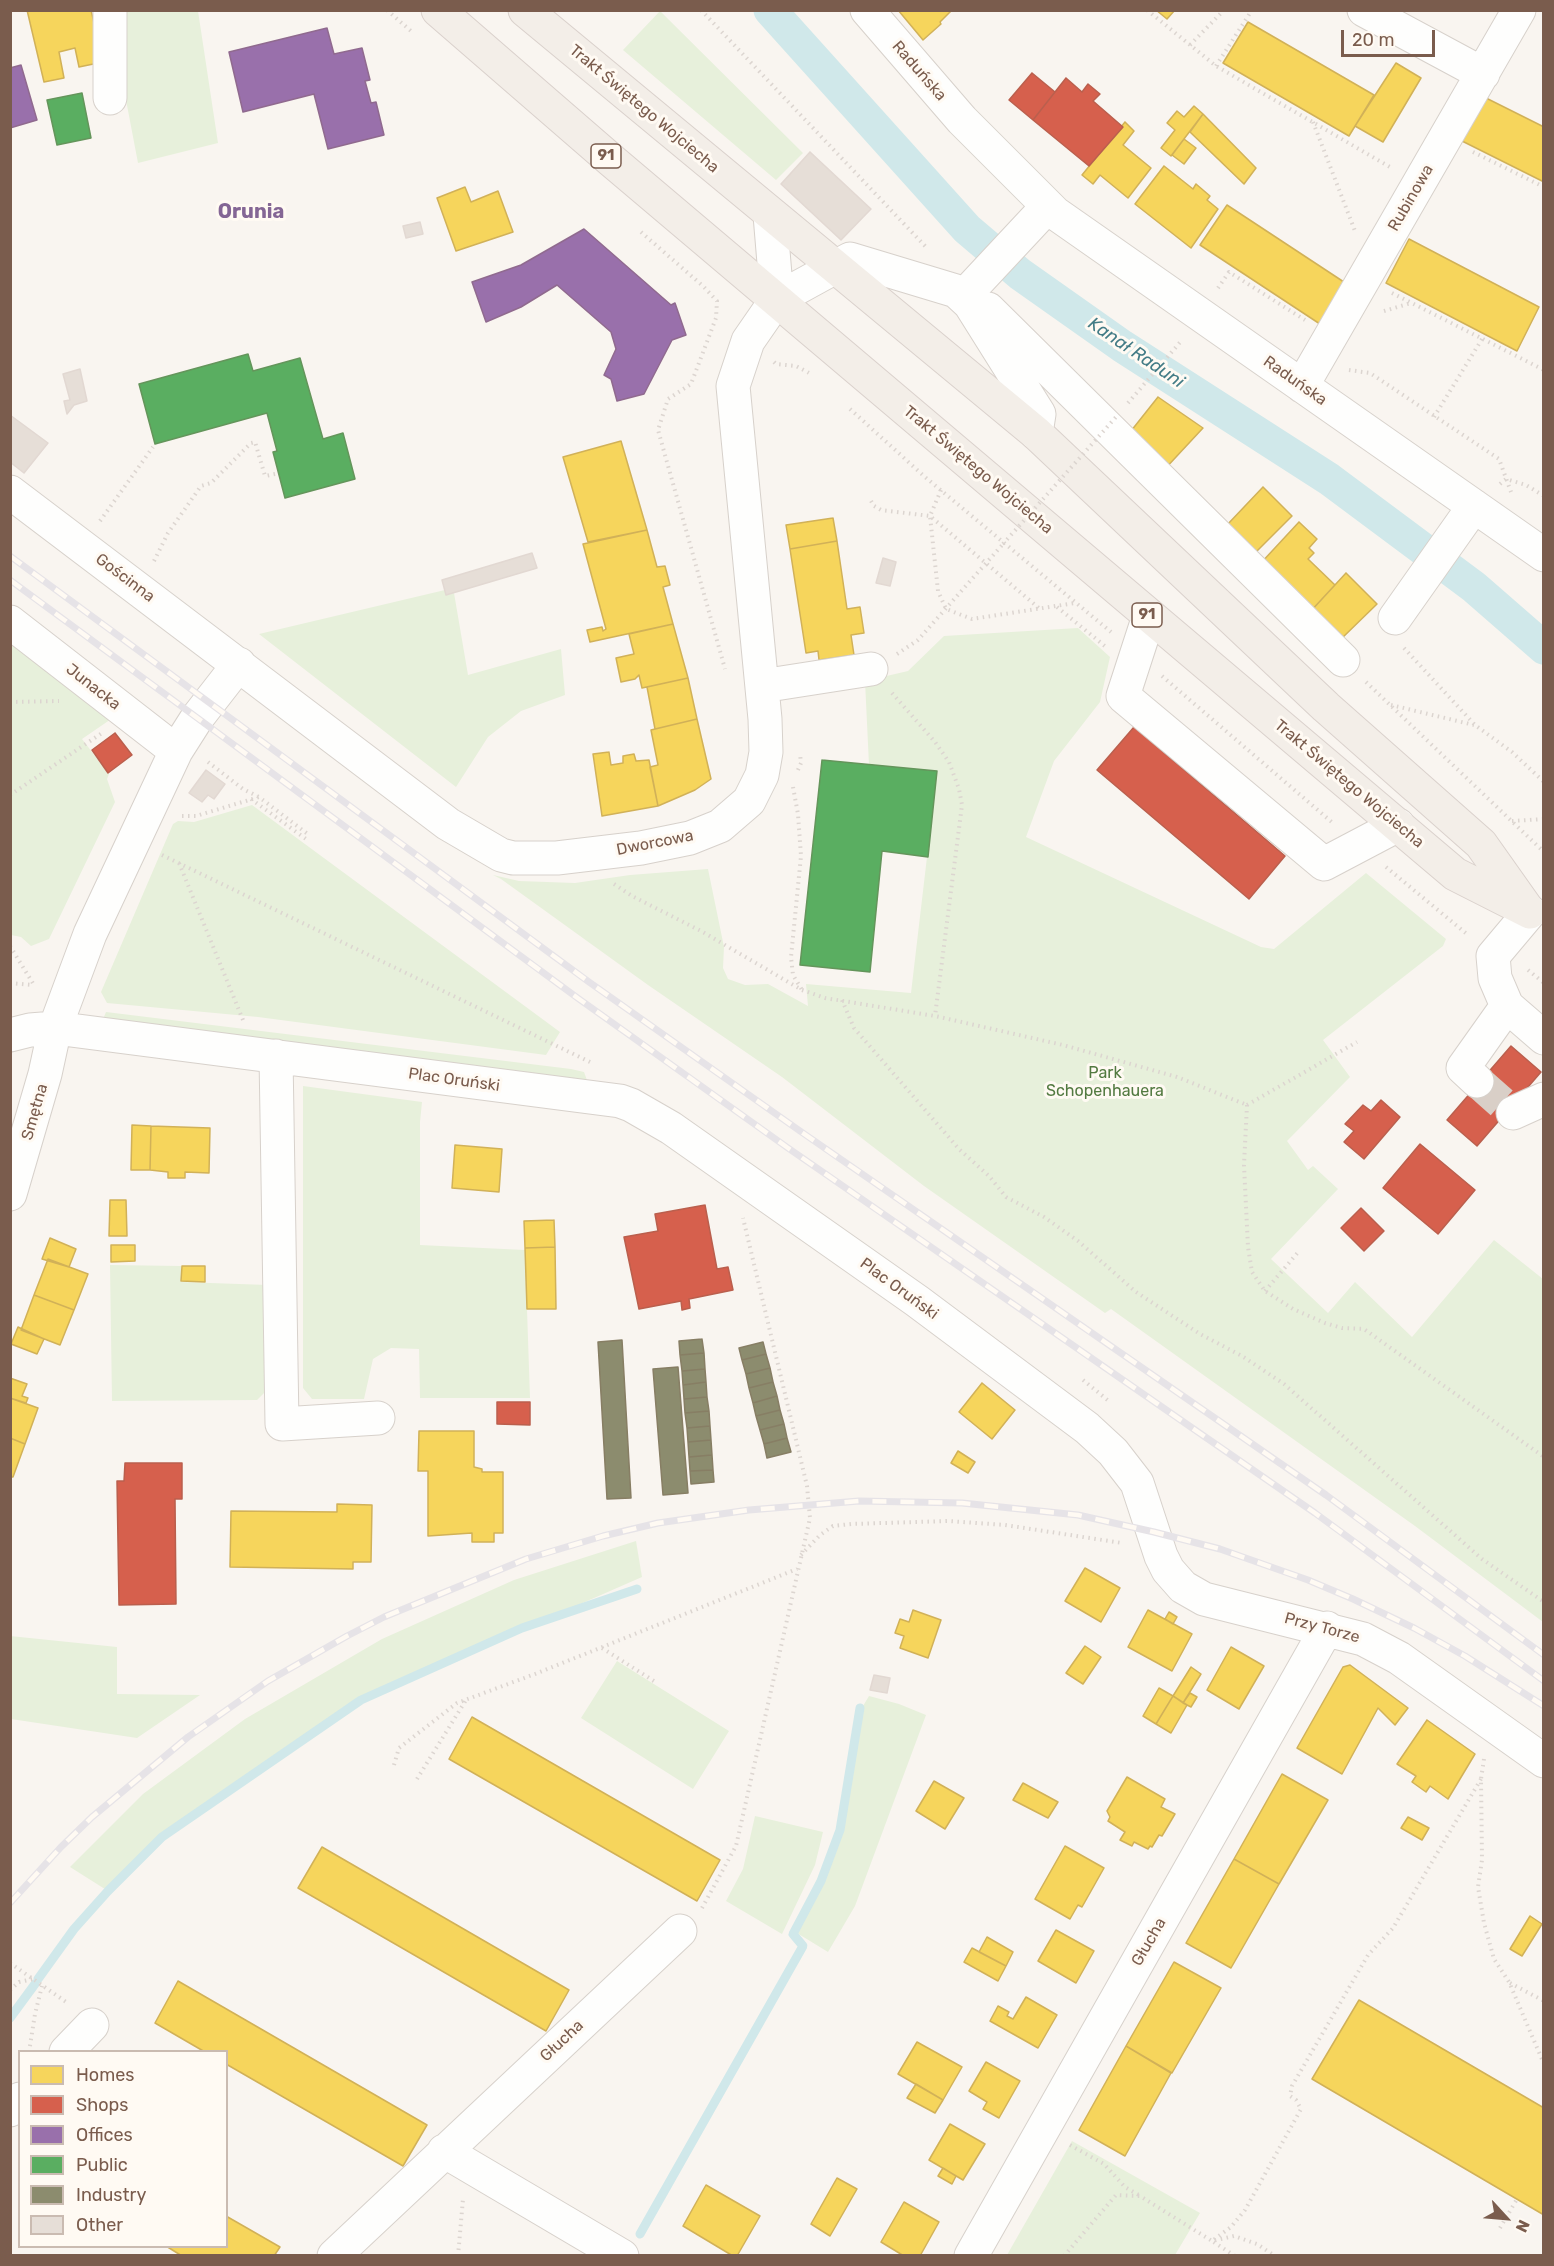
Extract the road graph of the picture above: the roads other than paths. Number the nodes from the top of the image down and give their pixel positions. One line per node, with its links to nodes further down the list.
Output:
1 (110, 10): 8 (street)
2 (438, 10): 13 (main road, Trakt Świętego Wojciecha / 91)
3 (525, 10): 10 (main road, Trakt Świętego Wojciecha)
4 (867, 10): 9 (street, Raduńska)
5 (1364, 10): 7 (street)
6 (1519, 10): 7 (street, Rubinowa)
7 (1483, 74): 14 (street, Rubinowa)
8 (110, 98)
9 (1048, 206): 12 (street); 14 (street, Raduńska)
10 (770, 215): 11 (main road, Trakt Świętego Wojciecha); 13 (street)
11 (834, 267): 12 (street); 13 (street, Dworcowa); 15 (main road, Trakt Świętego Wojciecha)
12 (970, 289): 15 (street); 22 (street)
13 (777, 299): 19 (main road, Trakt Świętego Wojciecha / 91); 25 (street, Dworcowa)
14 (1316, 361): 17 (street, Raduńska)
15 (1036, 433): 28 (main road, Trakt Świętego Wojciecha)
16 (10, 492): 23 (street, Gościnna)
17 (1474, 506): 18 (street, Raduńska); 21 (street)
18 (1544, 555)
19 (1149, 616): 27 (main road, Trakt Świętego Wojciecha / 91); 27 (street)
20 (10, 622): 26 (street, Junacka)
21 (1398, 633)
22 (1343, 660)
23 (239, 664): 25 (street, Dworcowa); 26 (street)
24 (871, 669): 25 (street)
25 (762, 686)
26 (189, 754): 30 (street)
27 (1398, 825): 28 (main road, Trakt Świętego Wojciecha / 91)
28 (1537, 918): 29 (street)
29 (1507, 1006): 32 (street); 34 (street)
30 (55, 1028): 31 (street, Plac Oruński); 33 (street, Plac Oruński); 37 (street, Smętna)
31 (10, 1035)
32 (1544, 1038)
33 (276, 1056): 38 (street); 39 (street, Plac Oruński)
34 (1477, 1082)
35 (1544, 1099): 36 (street)
36 (1513, 1113)
37 (10, 1194)
38 (378, 1418)
39 (1137, 1483): 40 (street, Przy Torze)
40 (1327, 1628): 41 (street, Przy Torze); 48 (street, Głucha)
41 (1544, 1761)
42 (680, 1931): 45 (street, Głucha)
43 (92, 2025): 44 (street)
44 (68, 2050)
45 (457, 2159): 46 (street, Głucha); 47 (street)
46 (334, 2256)
47 (622, 2256)
48 (971, 2256)

